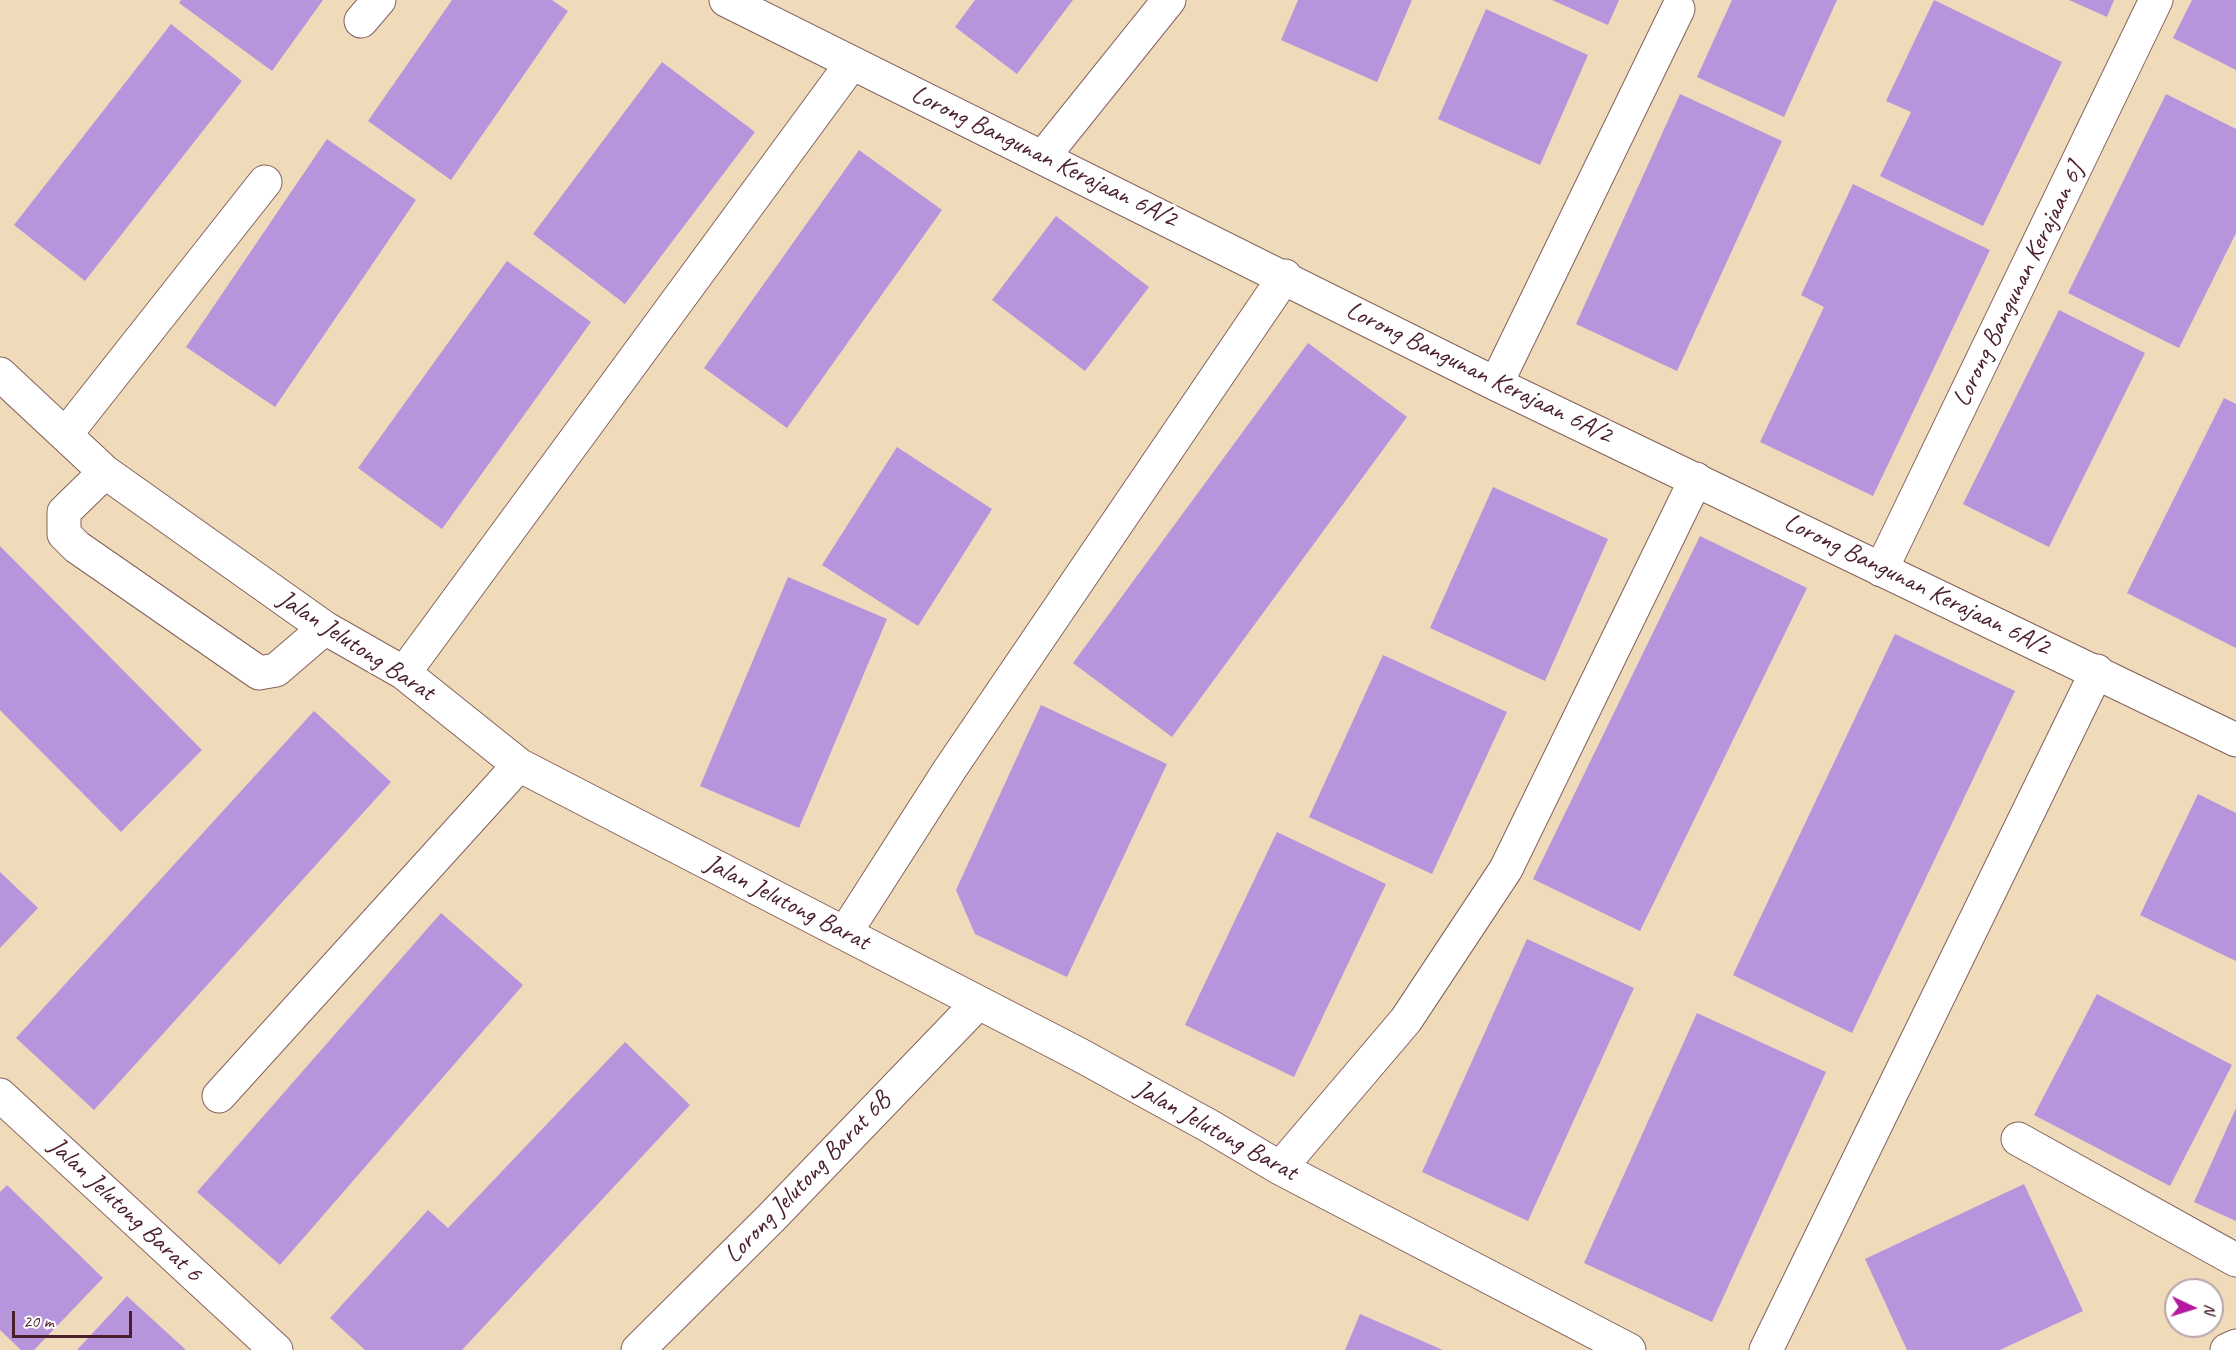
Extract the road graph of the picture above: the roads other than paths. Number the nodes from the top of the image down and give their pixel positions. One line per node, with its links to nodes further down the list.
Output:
1 (726, 0): 5 (street, Lorong Bangunan Kerajaan 6A/2)
2 (1169, 0): 6 (street)
3 (2156, 0): 14 (street, Lorong Bangunan Kerajaan 6J)
4 (1678, 9): 10 (street)
5 (852, 63): 6 (street, Lorong Bangunan Kerajaan 6A/2); 17 (street)
6 (1043, 157): 8 (street, Lorong Bangunan Kerajaan 6A/2)
7 (265, 182): 11 (street)
8 (1285, 276): 10 (street, Lorong Bangunan Kerajaan 6A/2); 20 (street)
9 (0, 374): 11 (street, Jalan Jelutong Barat)
10 (1496, 384): 13 (street, Lorong Bangunan Kerajaan 6A/2)
11 (66, 434): 12 (street, Jalan Jelutong Barat)
12 (105, 472): 15 (street, Jalan Jelutong Barat); 15 (street)
13 (1696, 479): 14 (street, Lorong Bangunan Kerajaan 6A/2); 25 (street)
14 (1881, 570): 16 (street, Lorong Bangunan Kerajaan 6A/2)
15 (326, 628): 17 (street, Jalan Jelutong Barat)
16 (2097, 671): 18 (street, Lorong Bangunan Kerajaan 6A/2); 32 (street)
17 (404, 673): 19 (street, Jalan Jelutong Barat)
18 (2236, 740)
19 (519, 765): 20 (street, Jalan Jelutong Barat); 23 (street)
20 (845, 933): 21 (street, Jalan Jelutong Barat)
21 (977, 1004): 25 (street, Jalan Jelutong Barat); 30 (street, Lorong Jelutong Barat 6B)
22 (0, 1095): 29 (street, Jalan Jelutong Barat 6)
23 (219, 1096)
24 (2018, 1139): 26 (street)
25 (1280, 1168): 27 (street, Jalan Jelutong Barat)
26 (2236, 1260)
27 (1593, 1341): 31 (street, Jalan Jelutong Barat)
28 (2236, 1346): 33 (street)
29 (276, 1350)
30 (638, 1350)
31 (1629, 1350)
32 (1766, 1350)
33 (2227, 1350)

